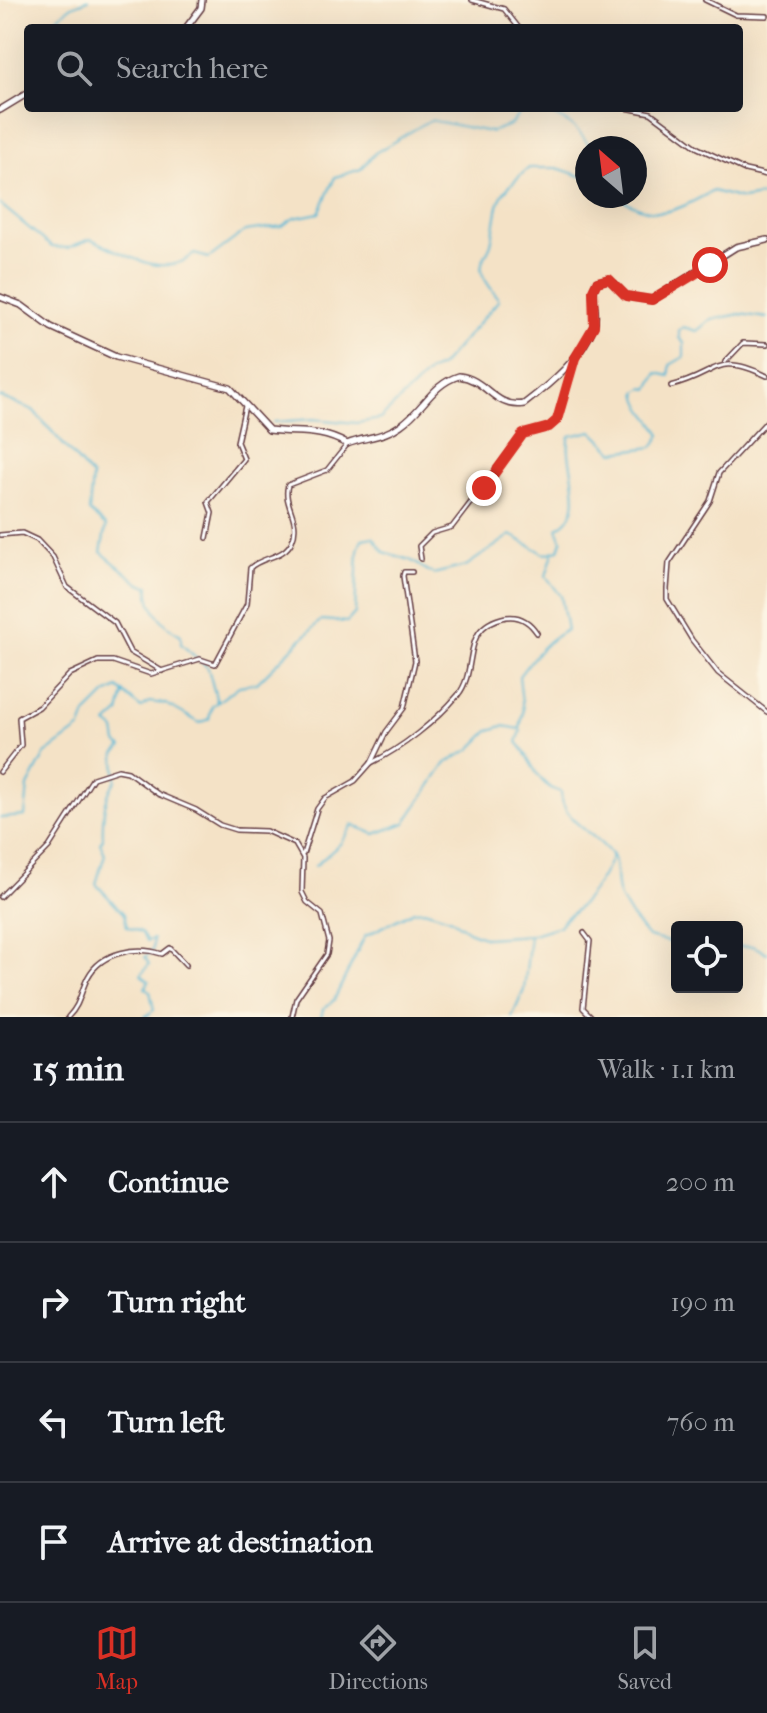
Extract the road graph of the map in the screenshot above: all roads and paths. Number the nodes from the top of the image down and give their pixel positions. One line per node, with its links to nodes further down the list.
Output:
1 (202, 0): 5 (street)
2 (472, 0): 6 (street)
3 (705, 0): 4 (street)
4 (767, 16)
5 (189, 24)
6 (516, 24)
7 (24, 95): 8 (street)
8 (0, 110)
9 (646, 112): 10 (street)
10 (767, 175)
11 (767, 240): 14 (street)
12 (0, 297): 18 (street)
13 (767, 344): 15 (street)
14 (575, 358): 20 (street); 23 (street)
15 (725, 363): 16 (street); 17 (street)
16 (767, 376)
17 (671, 386)
18 (245, 405): 20 (street); 22 (street)
19 (767, 421): 27 (street)
20 (347, 444): 26 (street)
21 (0, 535): 26 (street)
22 (207, 538)
23 (421, 559)
24 (412, 572): 28 (street)
25 (537, 633): 28 (street)
26 (162, 671): 29 (street)
27 (767, 712)
28 (371, 763): 30 (street)
29 (0, 772)
30 (303, 858): 31 (street); 35 (street)
31 (0, 897)
32 (584, 933): 36 (street)
33 (186, 965): 34 (street)
34 (68, 1017)
35 (292, 1017)
36 (592, 1017)

